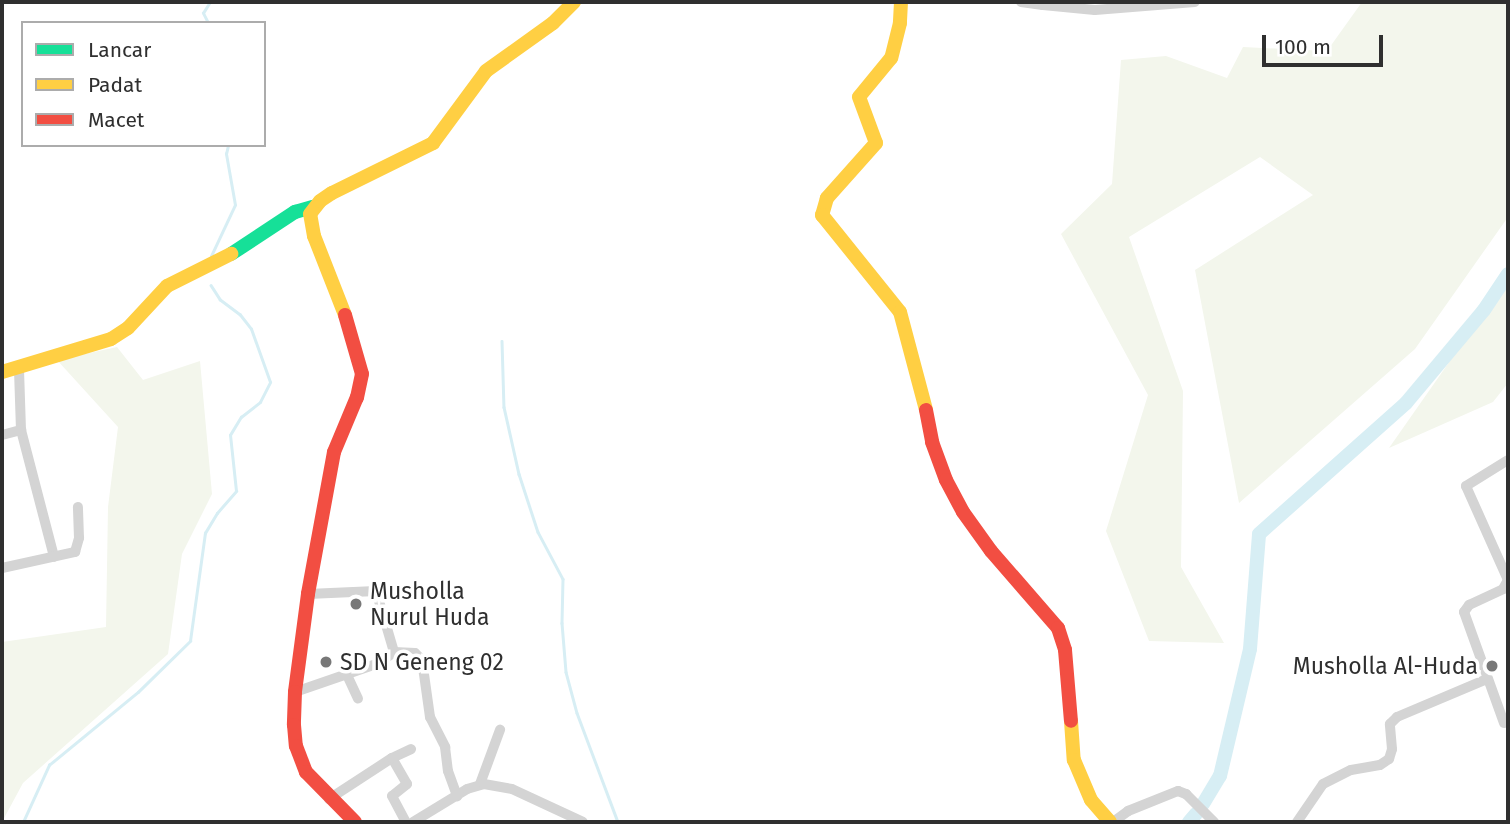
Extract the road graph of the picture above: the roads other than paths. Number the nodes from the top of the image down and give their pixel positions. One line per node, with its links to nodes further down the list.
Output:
1 (574, 2): 7 (street)
2 (901, 2): 33 (street)
3 (1021, 2): 6 (street)
4 (1195, 2): 5 (street)
5 (1172, 3): 6 (street)
6 (1042, 4)
7 (313, 207): 8 (street); 16 (street)
8 (19, 369): 9 (street); 10 (street)
9 (2, 372)
10 (21, 429): 11 (street); 14 (street)
11 (2, 435)
12 (1508, 460): 19 (street)
13 (78, 507): 14 (street)
14 (54, 557): 15 (street)
15 (2, 568)
16 (308, 594): 17 (street); 20 (street)
17 (394, 652): 18 (street); 27 (street)
18 (348, 675): 20 (street); 21 (street)
19 (1487, 679): 22 (street); 35 (street)
20 (295, 692): 28 (street)
21 (358, 699)
22 (1504, 723)
23 (500, 730): 26 (street)
24 (411, 750): 25 (street)
25 (392, 758): 28 (street); 30 (street)
26 (480, 784): 27 (street); 32 (street)
27 (457, 796): 31 (street)
28 (329, 799): 29 (street)
29 (355, 822)
30 (406, 822)
31 (413, 822)
32 (583, 822)
33 (1111, 822): 34 (street)
34 (1214, 822)
35 (1297, 822)

